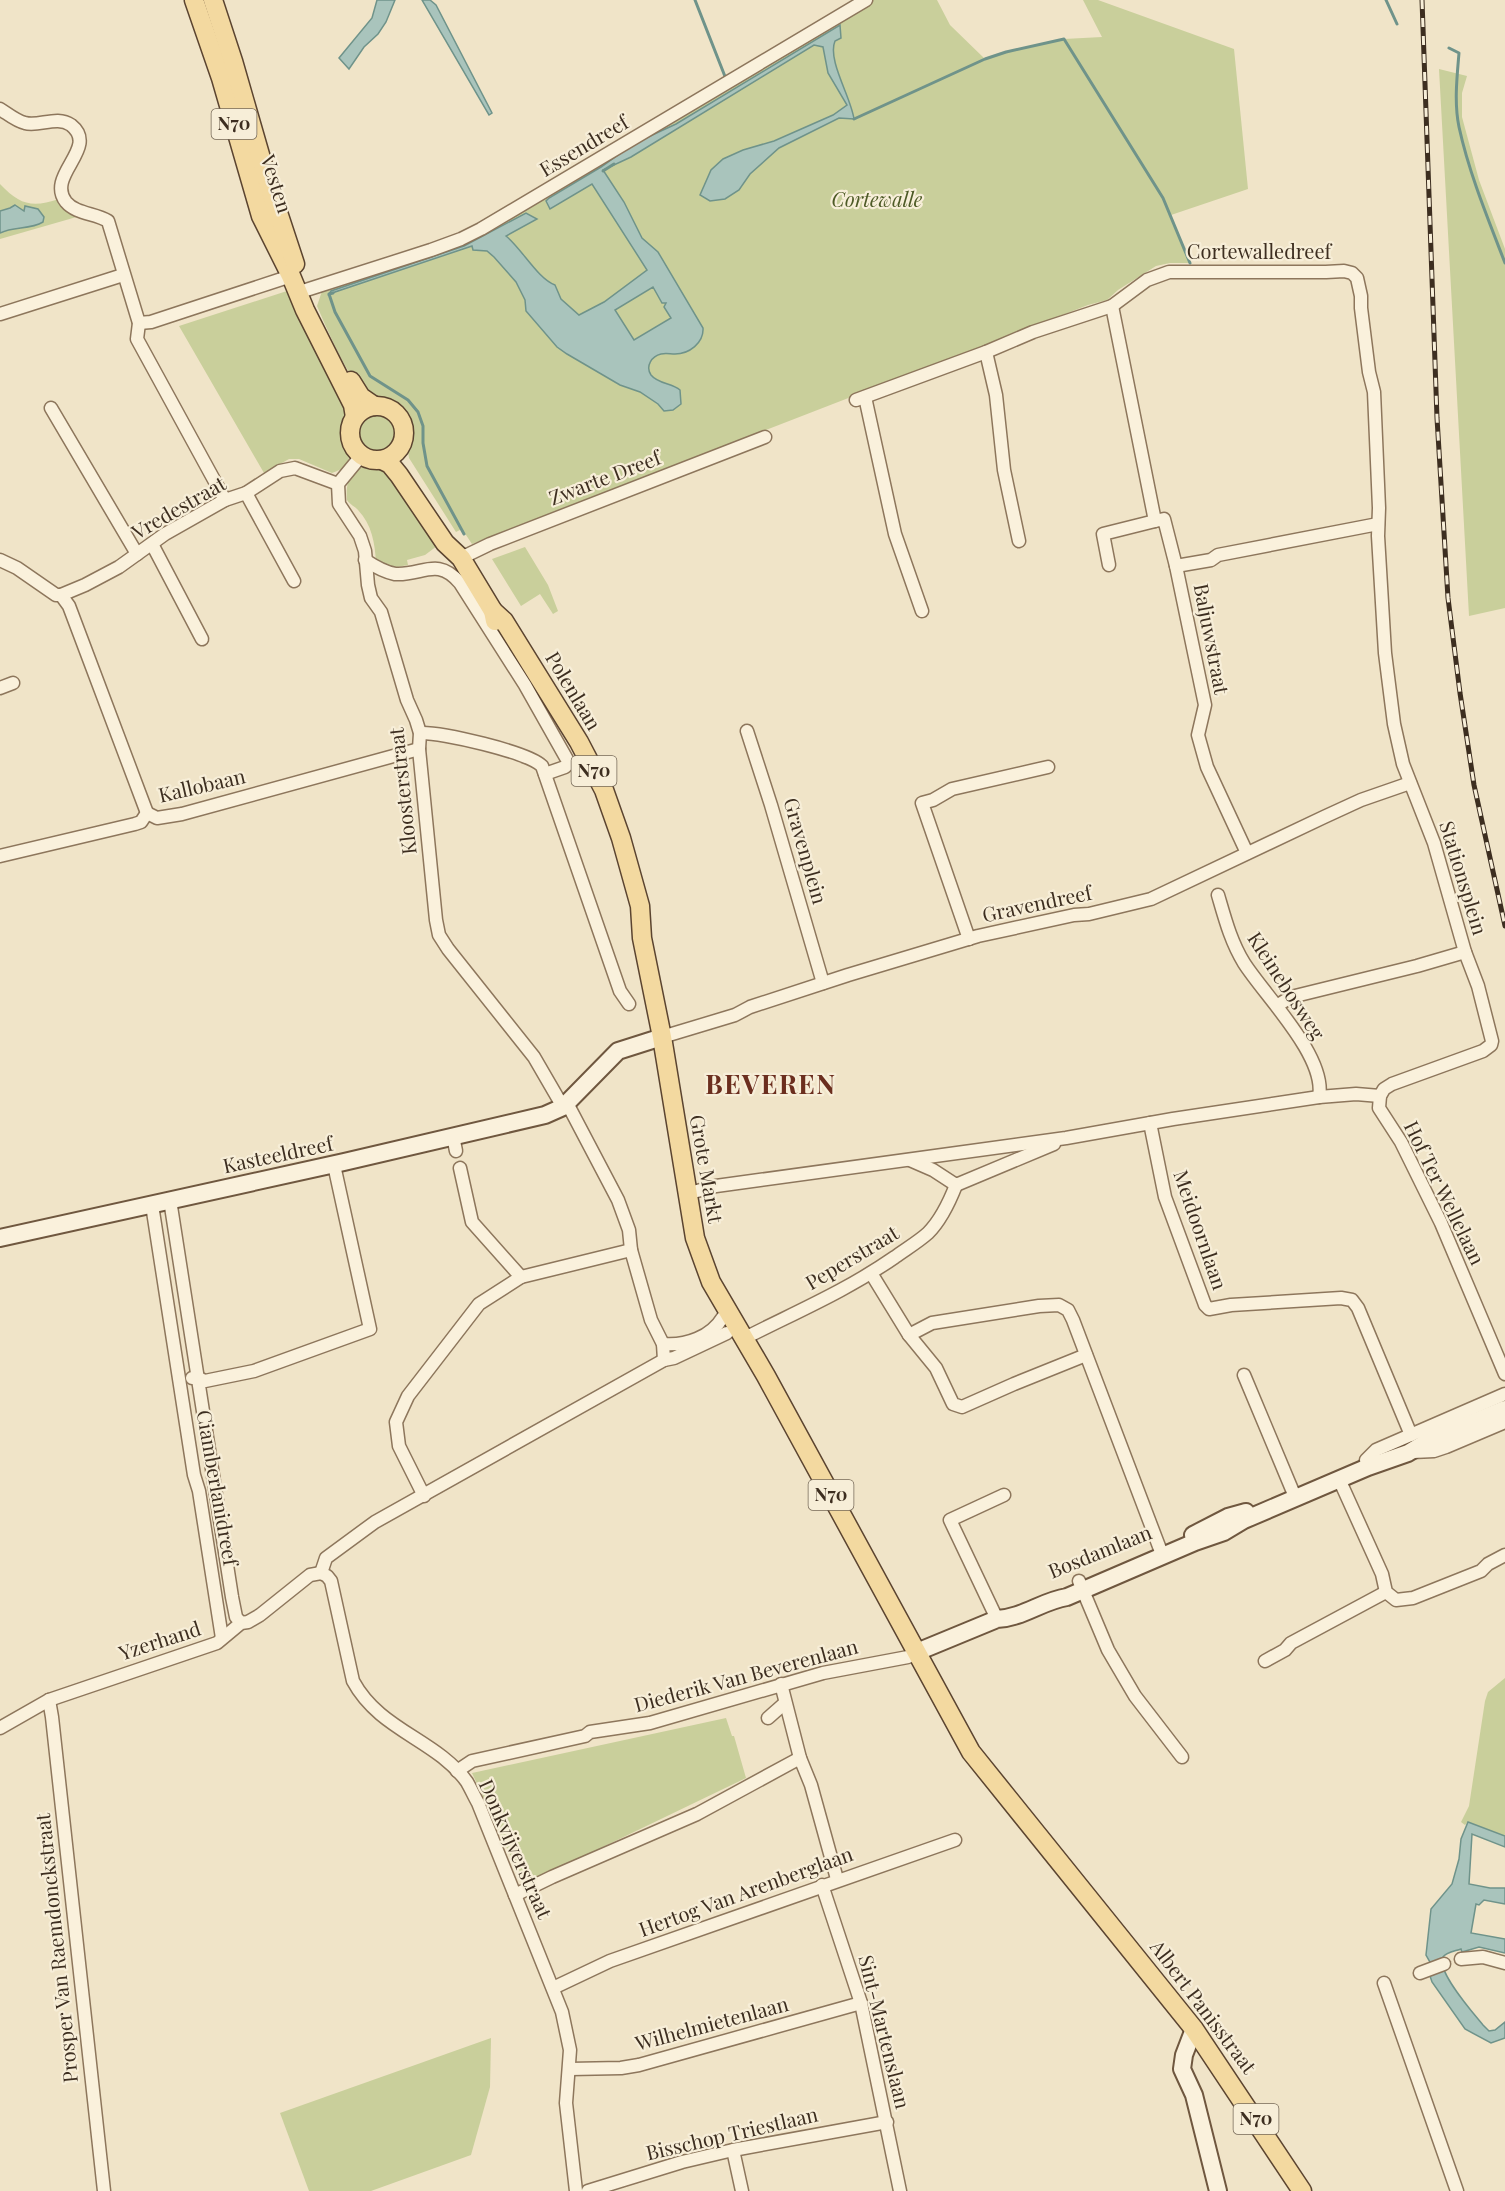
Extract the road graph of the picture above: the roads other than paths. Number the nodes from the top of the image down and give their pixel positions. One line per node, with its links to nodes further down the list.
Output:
1 (194, 0): 6 (main road, Vesten / N70)
2 (213, 0): 7 (main road, Vesten / N70)
3 (866, 0): 7 (street, Essendreef)
4 (0, 110): 5 (street)
5 (123, 275): 9 (street); 10 (street)
6 (291, 276): 10 (street); 14 (main road, N70)
7 (306, 290): 12 (main road, N70)
8 (1112, 306): 11 (street, Cortewalledreef); 22 (street); 23 (street, Cortewalledreef)
9 (0, 314)
10 (139, 323): 21 (street)
11 (986, 352): 24 (street); 34 (street, Cortewalledreef)
12 (374, 406): 14 (main road); 16 (main road, N70)
13 (51, 408): 26 (street)
14 (355, 417): 17 (main road, N70)
15 (765, 437): 27 (street, Zwarte Dreef)
16 (401, 448): 18 (main road); 27 (main road, N70)
17 (362, 456): 18 (main road); 19 (street)
18 (382, 460): 27 (main road, Polenlaan / N70)
19 (338, 484): 20 (street, Vredestraat); 29 (street, Kloosterstraat)
20 (246, 493): 21 (street, Vredestraat); 32 (street)
21 (225, 500): 25 (street, Vredestraat)
22 (1155, 521): 30 (street); 31 (street, Baljuwstraat)
23 (1378, 524): 31 (street); 43 (street, Cortewalledreef)
24 (1019, 541)
25 (152, 544): 26 (street, Vredestraat); 35 (street)
26 (137, 554): 33 (street, Vredestraat)
27 (460, 558): 53 (main road, Polenlaan / N70)
28 (0, 560): 33 (street)
29 (365, 560): 39 (street, Kloosterstraat); 42 (street, Polenlaan)
30 (1109, 565)
31 (1176, 566): 45 (street, Baljuwstraat)
32 (294, 581)
33 (61, 595): 44 (street)
34 (922, 611)
35 (202, 639)
36 (13, 683): 37 (street)
37 (0, 688)
38 (747, 731): 50 (street, Gravenplein)
39 (420, 733): 40 (street, Kloosterstraat); 42 (street)
40 (419, 749): 44 (street, Kallobaan); 56 (street, Kloosterstraat)
41 (1048, 767): 48 (street)
42 (545, 774): 51 (street)
43 (1410, 783): 45 (street, Gravendreef); 49 (street, Stationsplein)
44 (147, 813): 46 (street, Kallobaan)
45 (1247, 853): 48 (street, Gravendreef)
46 (0, 856)
47 (1218, 895): 52 (street, Kleinebosweg)
48 (969, 939): 50 (street, Gravendreef)
49 (1466, 952): 52 (street); 54 (street, Stationsplein)
50 (823, 983): 53 (street, Gravendreef)
51 (628, 1004)
52 (1278, 1005): 55 (street, Kleinebosweg)
53 (662, 1037): 56 (street); 74 (main road, Grote Markt / N70)
54 (1380, 1096): 55 (street); 79 (street, Hof Ter Wellelaan)
55 (1319, 1097): 57 (street)
56 (565, 1105): 62 (street, Kasteeldreef); 71 (street)
57 (1150, 1123): 58 (street); 86 (street, Meidoornlaan)
58 (1066, 1138): 59 (street); 60 (street)
59 (1020, 1139): 60 (street); 61 (street)
60 (1024, 1156): 64 (street)
61 (909, 1160): 64 (street); 65 (street)
62 (334, 1165): 66 (street, Kasteeldreef); 81 (street)
63 (460, 1168): 73 (street)
64 (956, 1185): 72 (street, Peperstraat)
65 (696, 1191)
66 (170, 1200): 67 (street, Kasteeldreef); 68 (street, Ciamberlanidreef)
67 (152, 1205): 69 (street, Ciamberlanidreef); 70 (street, Kasteeldreef)
68 (175, 1225): 69 (street); 81 (street, Ciamberlanidreef)
69 (156, 1229): 82 (street, Ciamberlanidreef)
70 (0, 1238)
71 (631, 1250): 73 (street); 76 (street)
72 (871, 1273): 74 (street, Peperstraat); 75 (street)
73 (521, 1277): 93 (street)
74 (734, 1331): 76 (street); 78 (street); 105 (main road, N70)
75 (909, 1335): 77 (street); 77 (street)
76 (663, 1344): 78 (street)
77 (1086, 1355): 95 (street)
78 (664, 1359): 93 (street)
79 (1505, 1374)
80 (1244, 1375): 91 (street)
81 (198, 1378): 82 (street); 100 (street, Ciamberlanidreef)
82 (180, 1380): 101 (street, Ciamberlanidreef)
83 (1505, 1394): 86 (street, Bosdamlaan)
84 (1505, 1409): 87 (street, Bosdamlaan)
85 (1505, 1422): 88 (street, Bosdamlaan)
86 (1411, 1435): 89 (street, Bosdamlaan)
87 (1428, 1441): 88 (street, Bosdamlaan); 89 (street, Bosdamlaan)
88 (1408, 1453): 90 (street, Bosdamlaan)
89 (1366, 1460): 91 (street, Bosdamlaan)
90 (1340, 1479): 94 (street, Bosdamlaan); 99 (street)
91 (1293, 1492): 94 (street, Bosdamlaan)
92 (1004, 1495): 102 (street)
93 (424, 1496): 97 (street)
94 (1222, 1527): 95 (street, Bosdamlaan); 98 (street, Bosdamlaan)
95 (1160, 1550): 98 (street, Bosdamlaan)
96 (1505, 1555): 99 (street)
97 (321, 1573): 103 (street, Yzerhand); 114 (street, Donkvijverstraat)
98 (1081, 1586): 102 (street, Bosdamlaan); 112 (street)
99 (1386, 1592): 106 (street)
100 (232, 1596): 101 (street); 103 (street, Ciamberlanidreef)
101 (216, 1602): 104 (street, Ciamberlanidreef)
102 (997, 1619): 105 (street, Bosdamlaan)
103 (241, 1623): 104 (street, Yzerhand)
104 (222, 1638): 108 (street, Yzerhand)
105 (912, 1655): 107 (street, Diederik Van Beverenlaan); 126 (main road, Albert Panisstraat / N70)
106 (1265, 1661)
107 (781, 1684): 109 (street); 114 (street, Diederik Van Beverenlaan)
108 (49, 1700): 111 (street, Yzerhand); 130 (street, Prosper Van Raemdonckstraat)
109 (785, 1703): 110 (street); 113 (street)
110 (768, 1718)
111 (0, 1728)
112 (1182, 1757)
113 (800, 1758): 116 (street); 118 (street)
114 (457, 1771): 118 (street, Donkvijverstraat)
115 (955, 1840): 116 (street, Hertog Van Arenberglaan)
116 (837, 1880): 117 (street, Hertog Van Arenberglaan)
117 (822, 1884): 124 (street, Hertog Van Arenberglaan); 125 (street, Sint-Martenslaan)
118 (515, 1896): 124 (street, Donkvijverstraat)
119 (1461, 1959): 120 (street)
120 (1505, 1963)
121 (1444, 1964): 122 (street)
122 (1424, 1971)
123 (1384, 1983): 137 (street)
124 (553, 1988): 127 (street, Donkvijverstraat)
125 (861, 2004): 127 (street, Wilhelmietenlaan); 128 (street, Sint-Martenslaan)
126 (1194, 2029): 135 (street); 136 (main road, Albert Panisstraat / N70)
127 (570, 2069): 131 (street, Donkvijverstraat)
128 (887, 2122): 129 (street, Bisschop Triestlaan); 134 (street, Sint-Martenslaan)
129 (733, 2150): 132 (street, Bisschop Triestlaan); 133 (street)
130 (104, 2191)
131 (576, 2191)
132 (588, 2191)
133 (742, 2191)
134 (900, 2191)
135 (1218, 2191)
136 (1302, 2191)
137 (1457, 2191)

